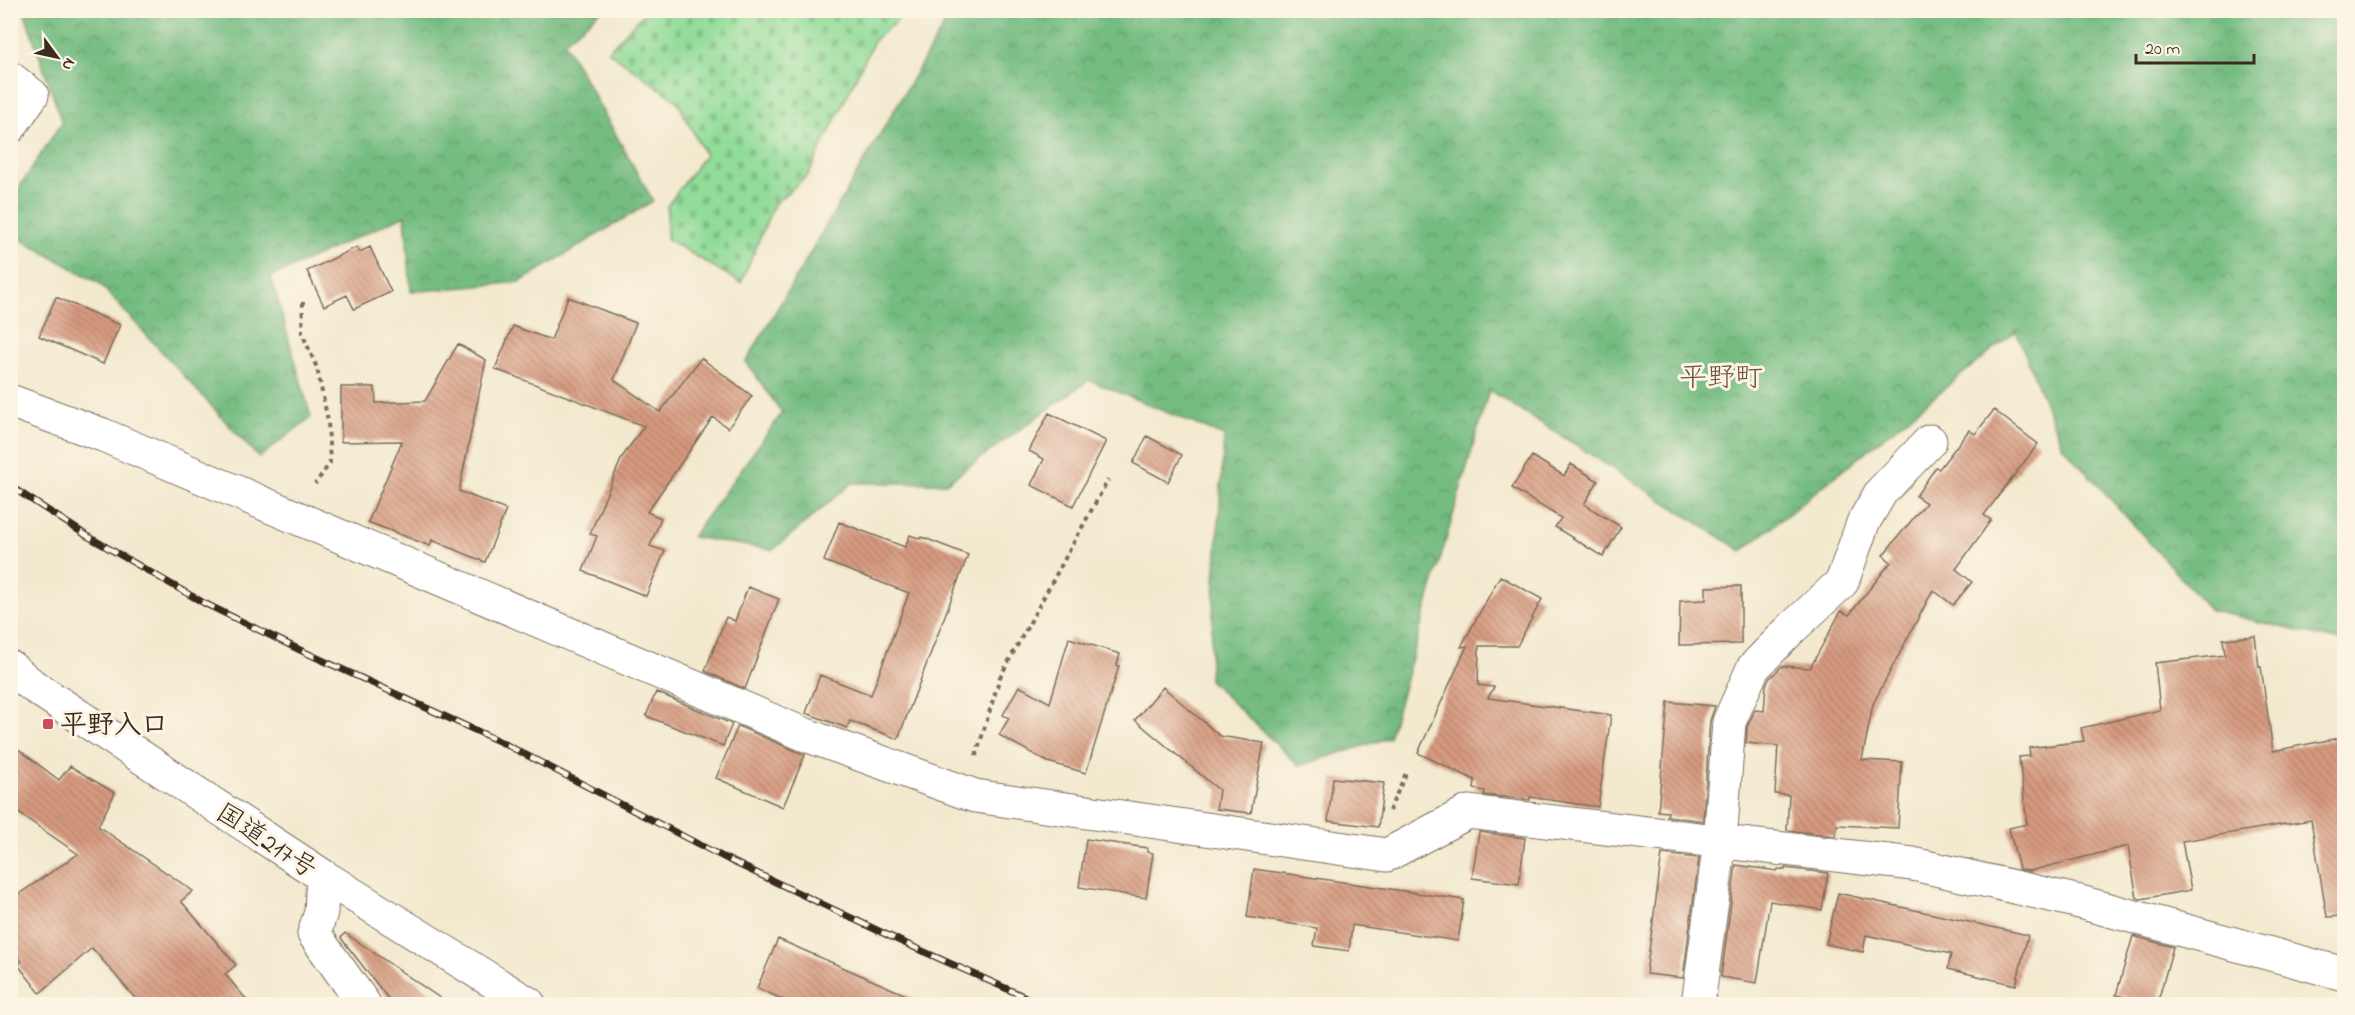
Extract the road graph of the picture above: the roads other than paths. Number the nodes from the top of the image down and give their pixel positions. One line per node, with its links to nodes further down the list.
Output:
1 (10, 78): 2 (main road)
2 (10, 127)
3 (10, 401): 6 (main road)
4 (1930, 441): 6 (main road)
5 (10, 668): 7 (main road, 国道217号)
6 (1720, 842): 8 (main road); 11 (main road)
7 (323, 876): 9 (main road); 10 (main road, 国道217号)
8 (2344, 974)
9 (364, 1005)
10 (529, 1005)
11 (1698, 1005)

